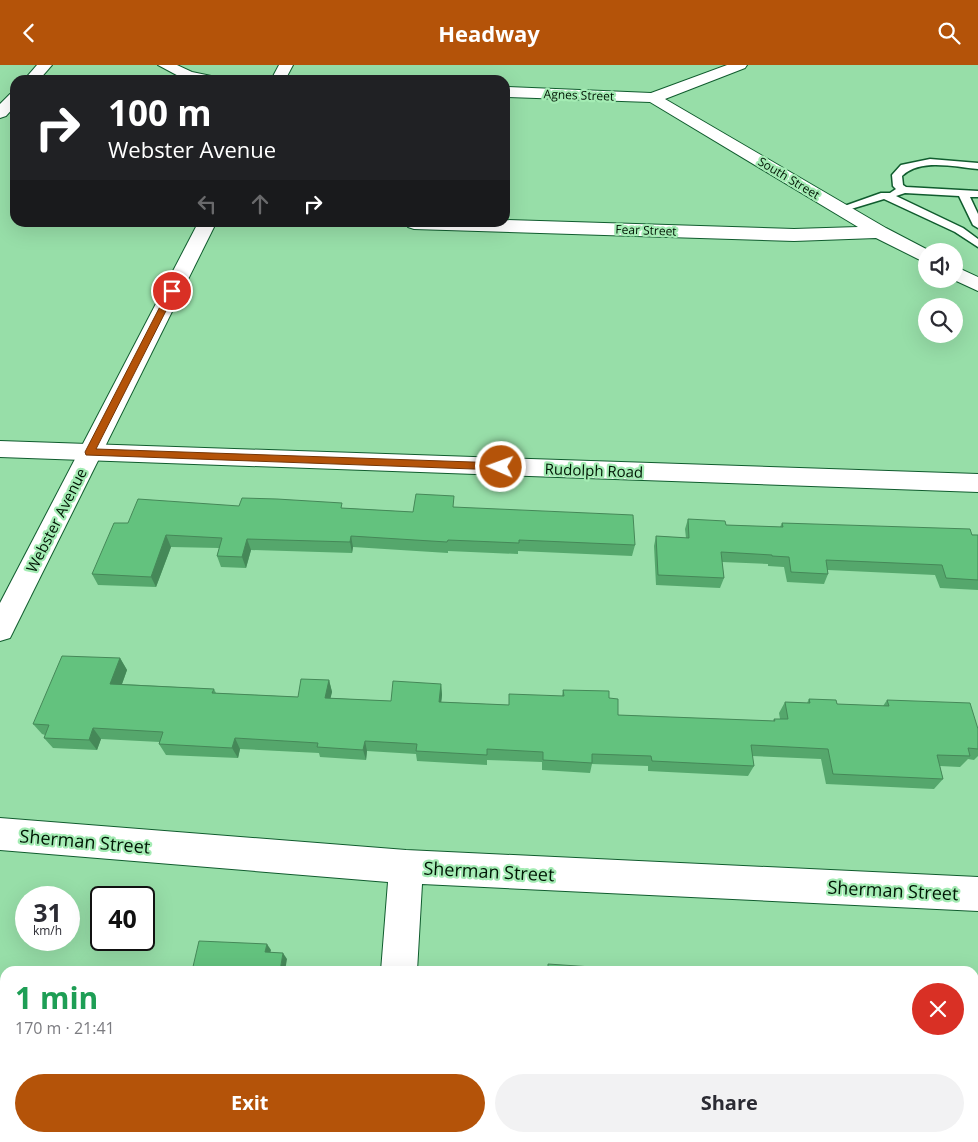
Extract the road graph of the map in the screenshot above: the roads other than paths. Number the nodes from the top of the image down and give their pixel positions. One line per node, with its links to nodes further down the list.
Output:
1 (45, 65): 4 (street)
2 (165, 65): 5 (street)
3 (740, 65): 7 (street)
4 (36, 75)
5 (186, 75)
6 (510, 92): 7 (street, Agnes Street)
7 (653, 98): 15 (street, South Street)
8 (10, 102): 9 (street)
9 (0, 113)
10 (978, 166): 11 (lane)
11 (904, 190): 12 (lane); 14 (lane)
12 (963, 193): 13 (lane); 16 (lane)
13 (978, 194)
14 (885, 195): 15 (lane); 20 (lane)
15 (841, 209): 19 (street, South Street)
16 (978, 225)
17 (510, 226): 19 (street, Fear Street)
18 (205, 227): 25 (street, Webster Avenue)
19 (878, 232): 21 (street, South Street)
20 (978, 244)
21 (918, 253)
22 (963, 277): 23 (street)
23 (978, 285)
24 (0, 449): 25 (street, Rudolph Road)
25 (90, 452): 26 (street, Rudolph Road); 27 (street, Webster Avenue)
26 (978, 483)
27 (0, 630)
28 (0, 834): 29 (street, Sherman Street)
29 (406, 867): 30 (street, Sherman Street); 31 (street)
30 (978, 894)
31 (399, 966)

